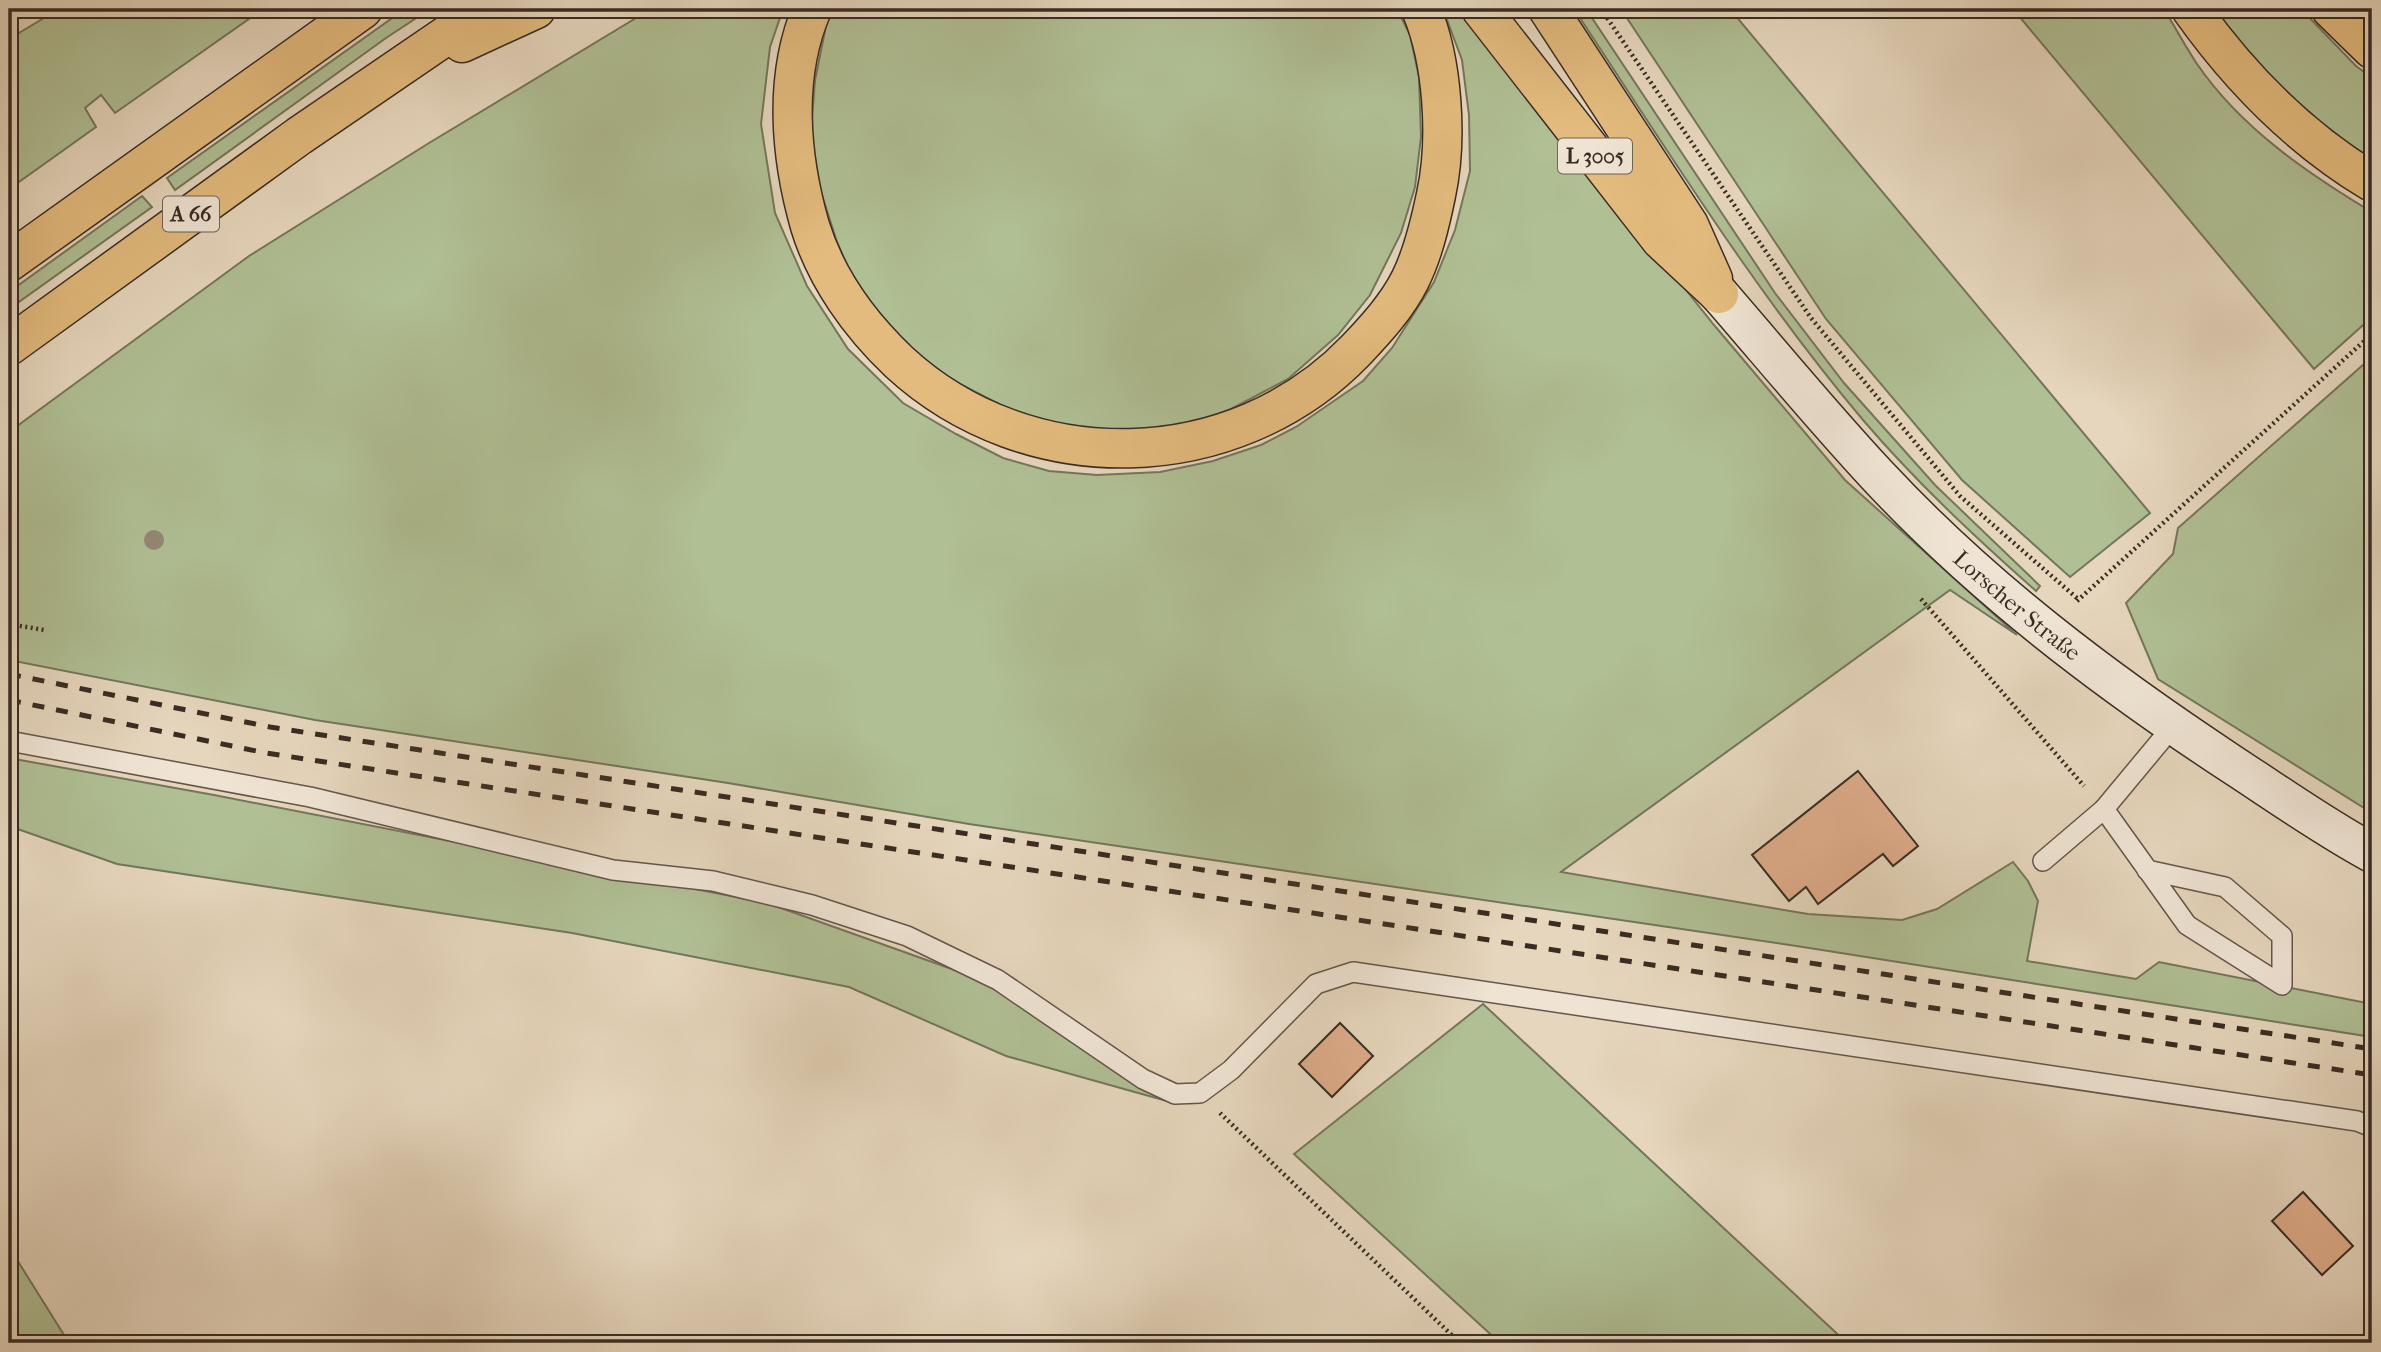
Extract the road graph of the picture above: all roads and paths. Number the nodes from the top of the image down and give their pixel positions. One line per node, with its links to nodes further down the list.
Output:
1 (363, 9): 14 (highway)
2 (485, 9): 12 (highway, A 66)
3 (536, 9): 12 (highway)
4 (812, 9): 5 (highway)
5 (1421, 9)
6 (1481, 9): 15 (highway, L 3005)
7 (1548, 9): 15 (highway, L 3005)
8 (1601, 9): 16 (path)
9 (2191, 9): 13 (highway)
10 (2330, 9): 11 (highway)
11 (2372, 49)
12 (374, 83): 17 (highway, A 66)
13 (2372, 181)
14 (9, 262)
15 (1719, 294): 21 (main road, Lorscher Straße)
16 (2372, 334)
17 (9, 346)
18 (1922, 599): 23 (path)
19 (9, 624): 20 (path)
20 (44, 630)
21 (2174, 726): 23 (lane); 24 (main road, Lorscher Straße)
22 (9, 741): 27 (lane)
23 (2105, 809): 25 (lane); 26 (lane)
24 (2372, 853)
25 (2043, 861)
26 (2147, 870): 26 (lane)
27 (1200, 1093): 28 (lane); 29 (path)
28 (2372, 1128)
29 (1460, 1343)

